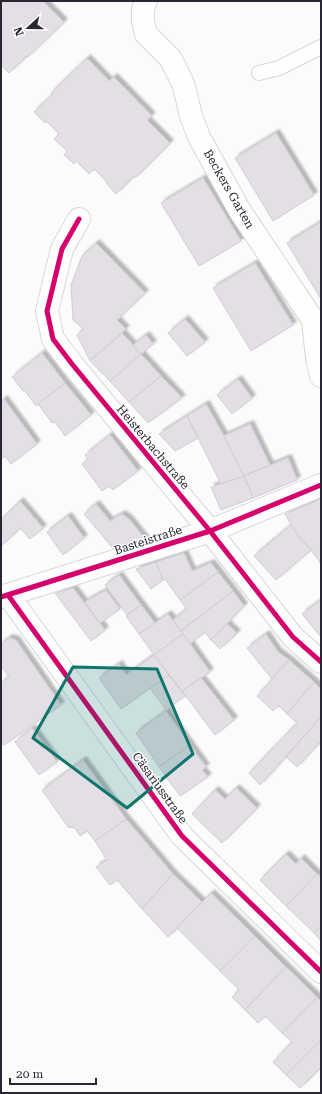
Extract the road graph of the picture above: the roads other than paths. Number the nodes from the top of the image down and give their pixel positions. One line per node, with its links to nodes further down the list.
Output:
1 (146, 1): 5 (street, Beckers Garten)
2 (321, 47): 3 (lane)
3 (259, 73)
4 (79, 219): 7 (street, Heisterbachstraße)
5 (321, 376)
6 (321, 485): 7 (street, Basteistraße)
7 (210, 531): 8 (street, Basteistraße); 9 (street, Heisterbachstraße)
8 (4, 596): 10 (street, Cäsariusstraße)
9 (321, 662)
10 (321, 972)

